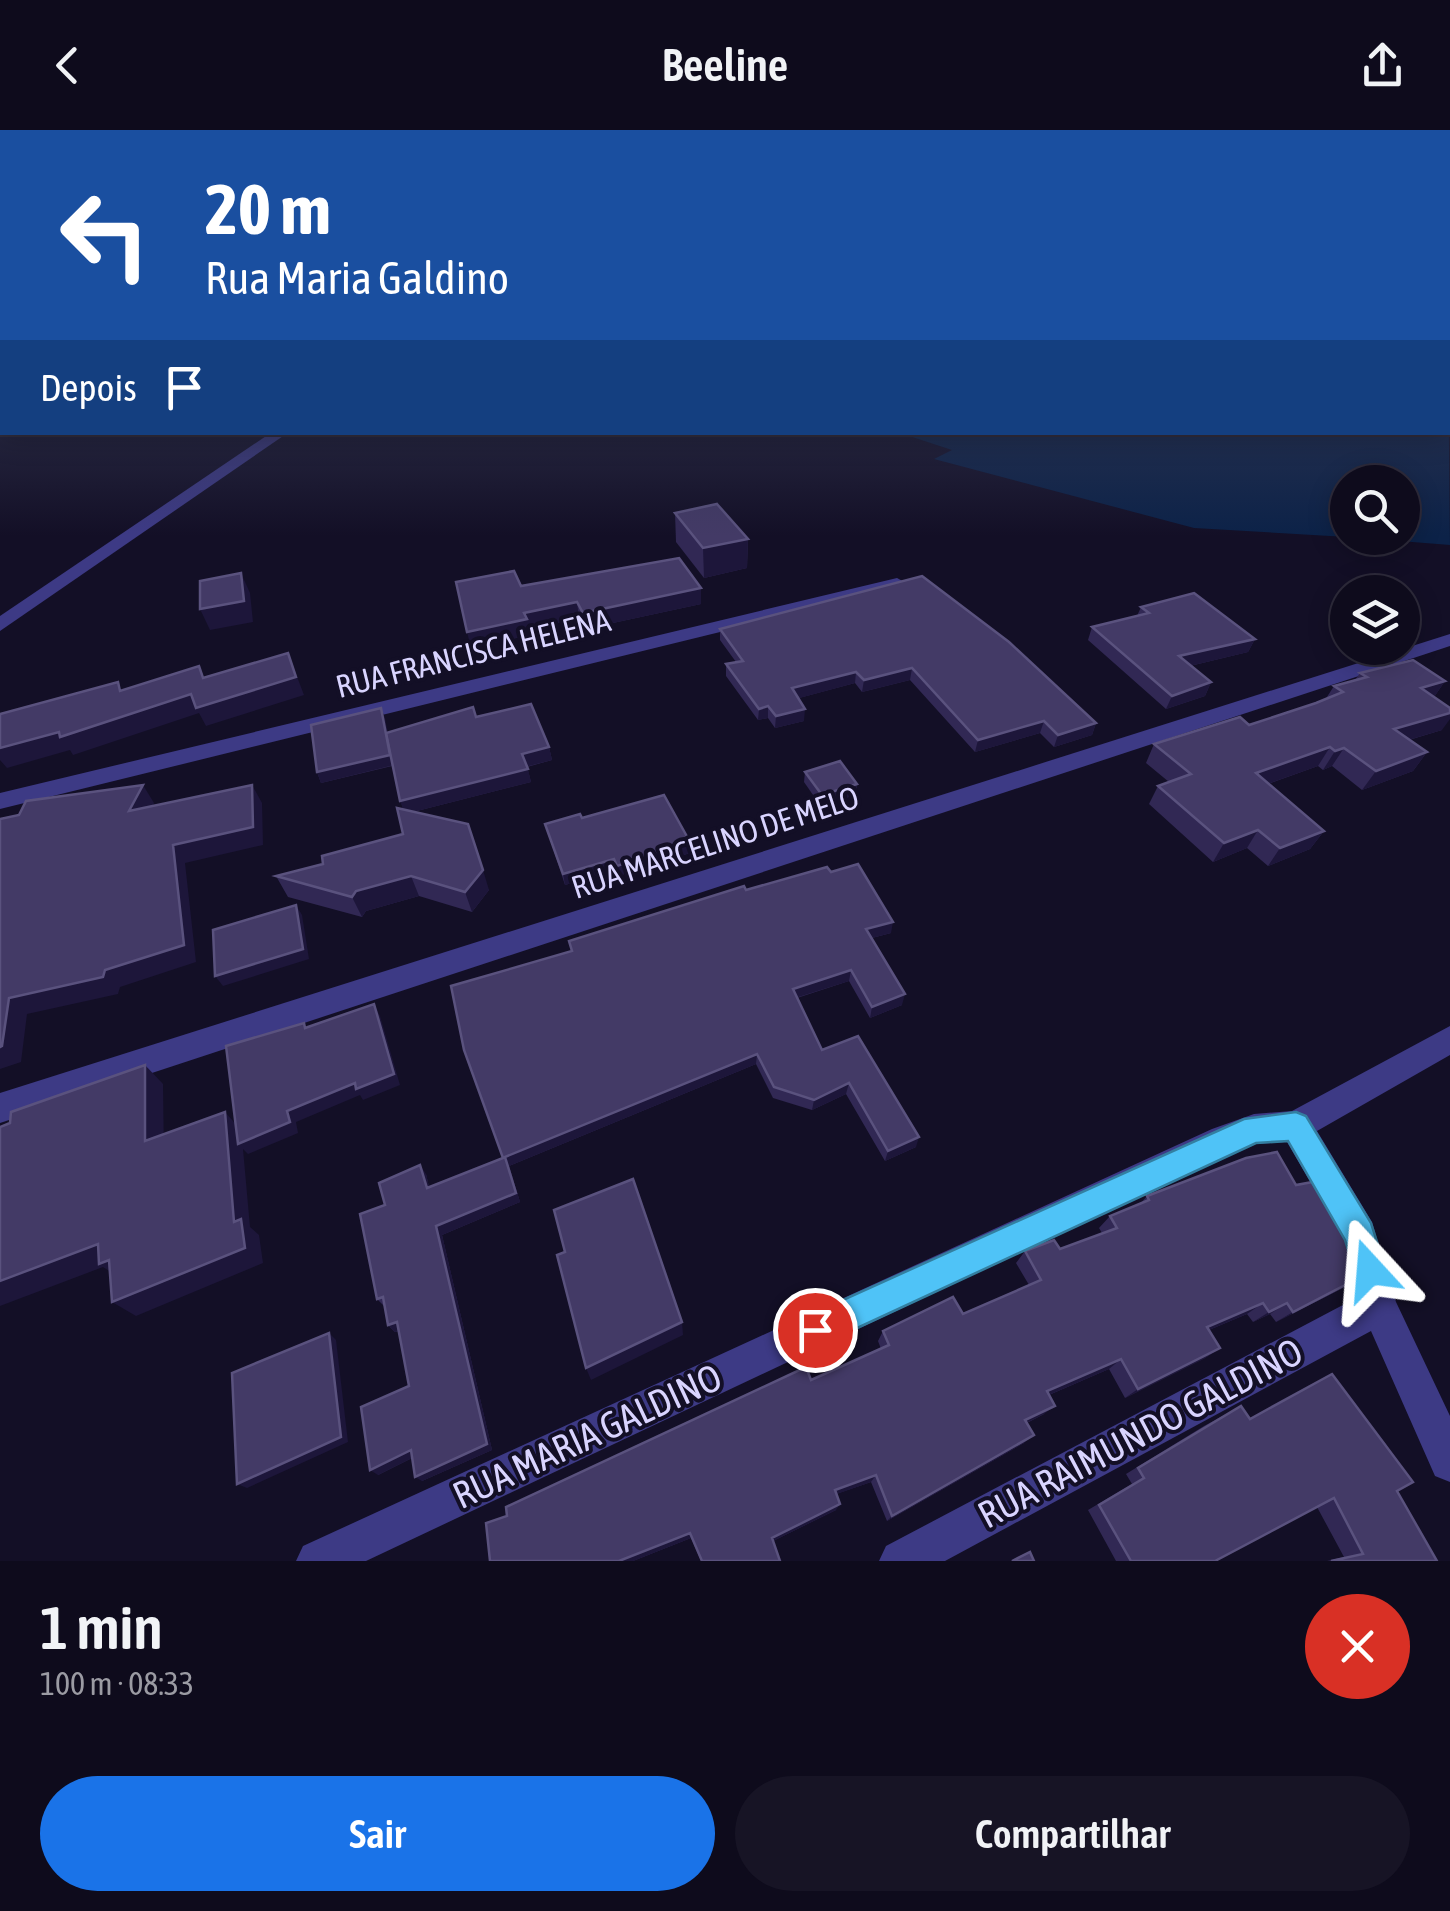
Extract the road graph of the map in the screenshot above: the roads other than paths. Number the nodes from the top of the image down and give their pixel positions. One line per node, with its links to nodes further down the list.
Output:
1 (278, 435): 3 (street)
2 (902, 582): 5 (street, RUA FRANCISCA HELENA)
3 (0, 625)
4 (1450, 640): 7 (street, RUA MARCELINO DE MELO)
5 (0, 802)
6 (1450, 1039): 8 (street)
7 (0, 1108)
8 (1296, 1126): 9 (street); 11 (street, RUA MARIA GALDINO)
9 (1380, 1306): 10 (street); 12 (street, RUA RAIMUNDO GALDINO)
10 (1450, 1461)
11 (318, 1561)
12 (901, 1561)

